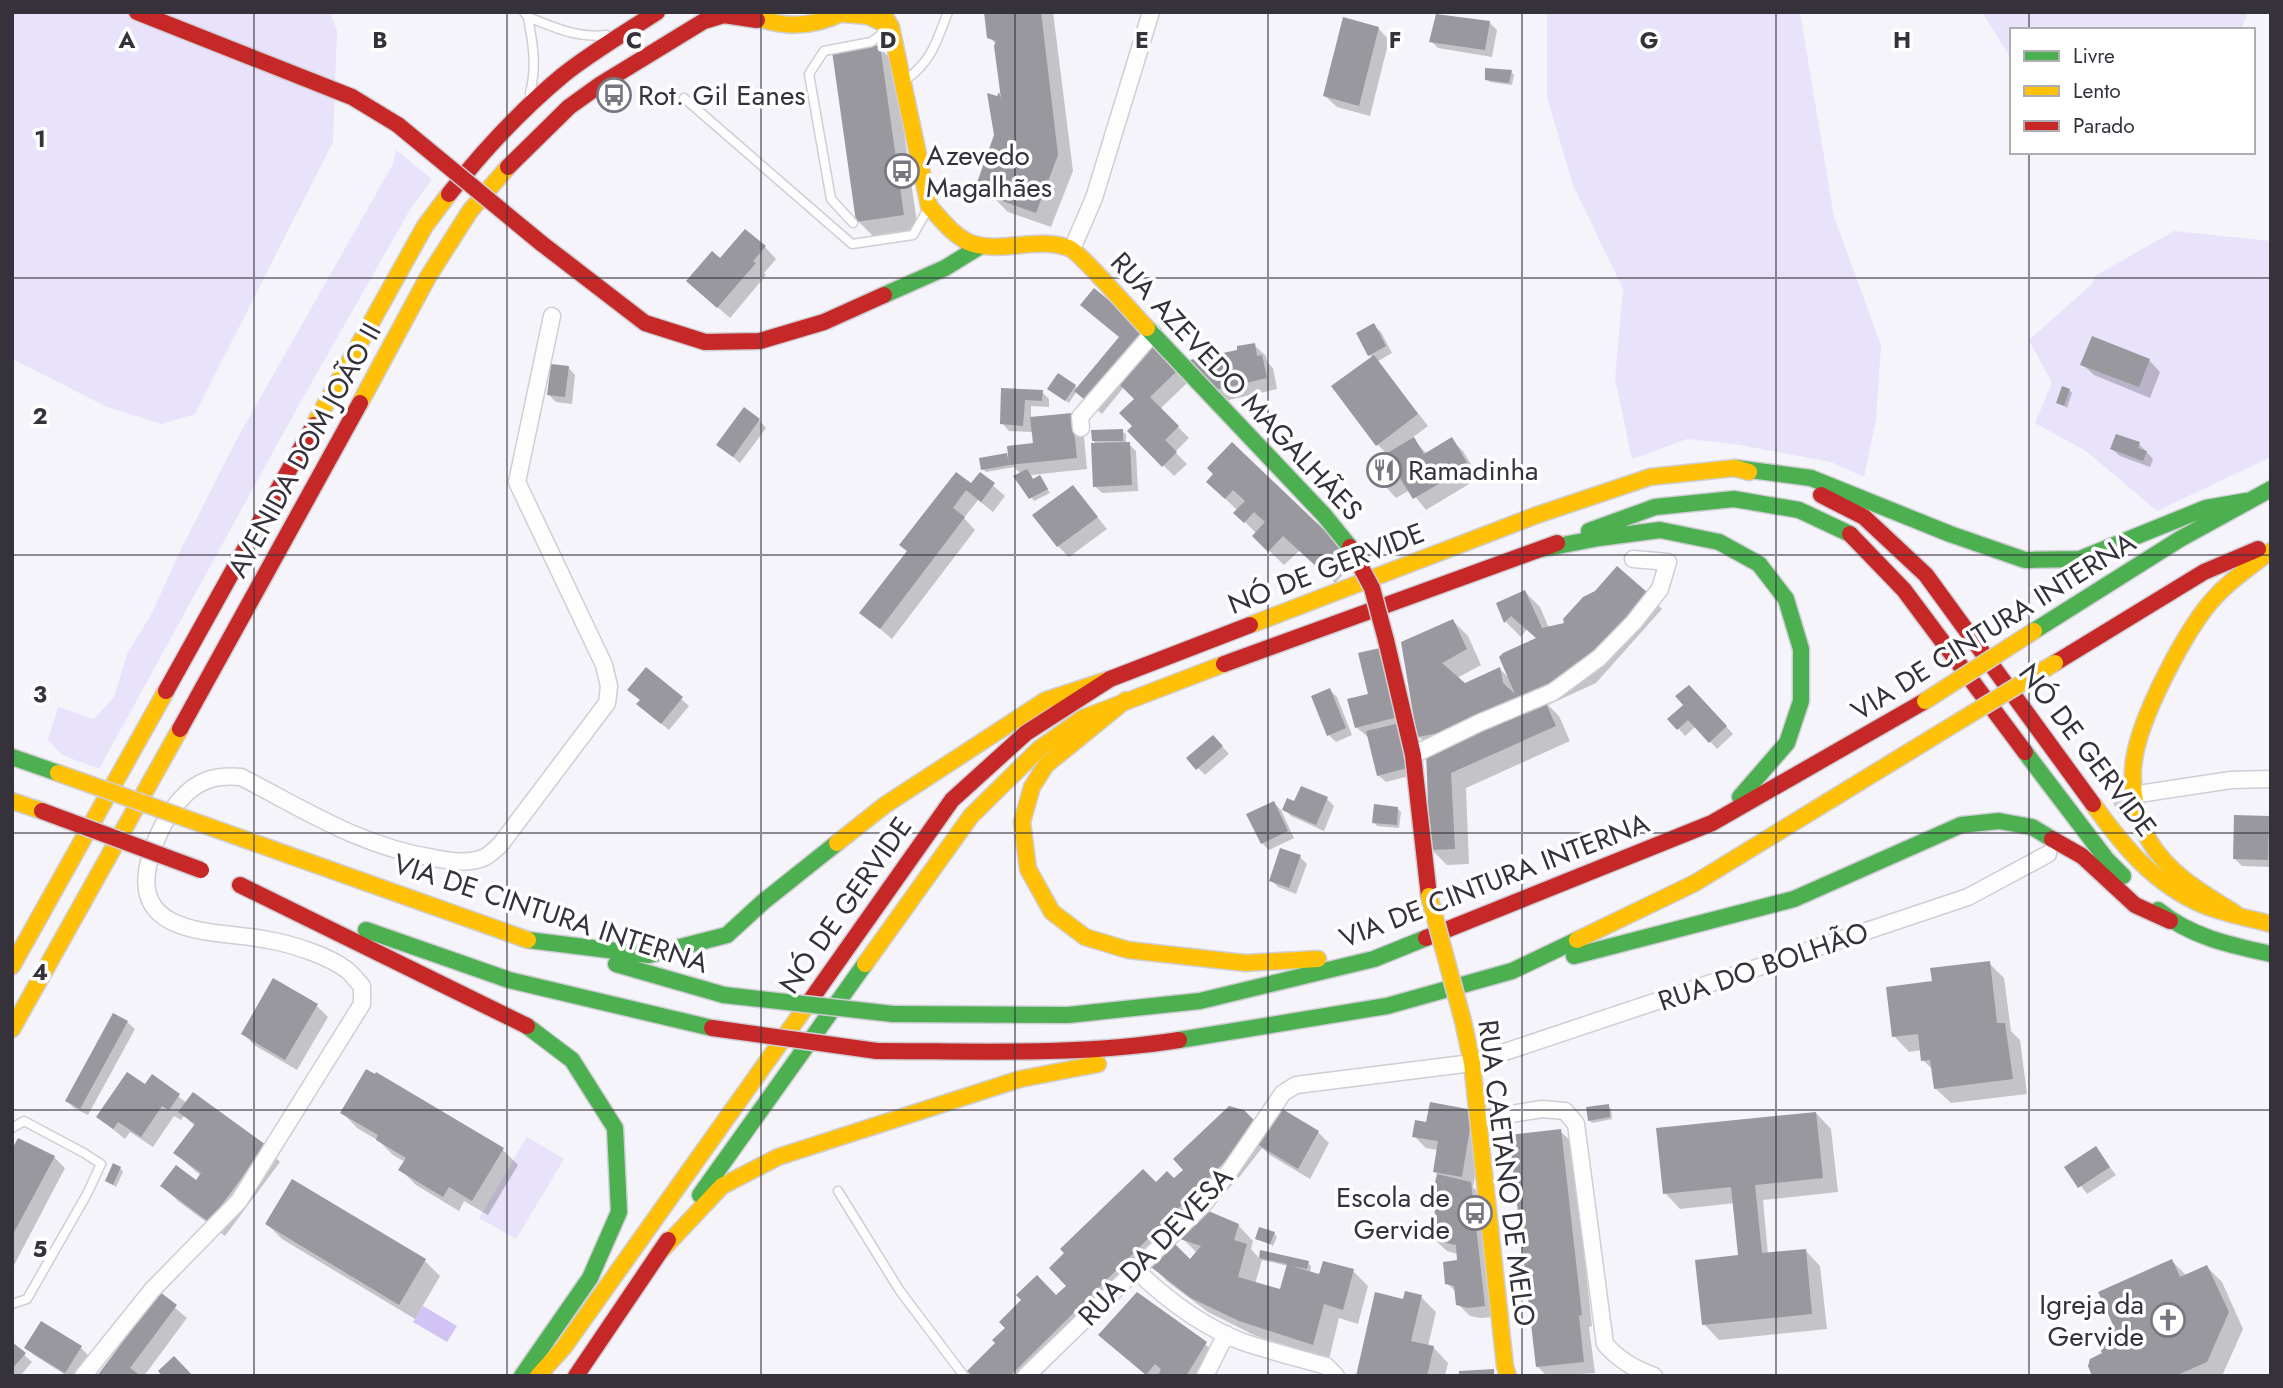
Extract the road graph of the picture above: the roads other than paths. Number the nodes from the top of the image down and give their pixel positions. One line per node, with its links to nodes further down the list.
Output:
1 (137, 12): 16 (main road, bridge)
2 (657, 12): 10 (main road, AVENIDA DOM JOÃO II)
3 (882, 12): 9 (main road)
4 (948, 12): 11 (lane)
5 (1151, 12): 17 (street)
6 (844, 13): 8 (main road, AVENIDA DOM JOÃO II); 9 (main road)
7 (526, 15): 10 (lane); 13 (lane)
8 (751, 16): 47 (main road, AVENIDA DOM JOÃO II)
9 (891, 27): 11 (main road); 15 (lane)
10 (628, 32): 13 (main road, AVENIDA DOM JOÃO II)
11 (904, 81): 14 (main road)
12 (684, 98): 14 (lane)
13 (525, 110): 45 (main road, AVENIDA DOM JOÃO II)
14 (929, 206): 16 (main road)
15 (853, 223)
16 (978, 247): 17 (main road, RUA AZEVEDO MAGALHÃES)
17 (1072, 249): 19 (main road, RUA AZEVEDO MAGALHÃES)
18 (552, 316): 58 (street)
19 (1153, 333): 20 (street); 30 (main road, RUA AZEVEDO MAGALHÃES, bridge)
20 (1081, 428)
21 (1735, 468): 23 (main road); 28 (main road, NÓ DE GERVIDE); 39 (main road, NÓ DE GERVIDE)
22 (2271, 489): 23 (main road, VIA DE CINTURA INTERNA)
23 (2246, 501): 35 (main road, VIA DE CINTURA INTERNA, bridge)
24 (2271, 544): 46 (main road, bridge)
25 (1542, 549): 29 (main road, NÓ DE GERVIDE); 35 (main road); 40 (main road, NÓ DE GERVIDE)
26 (2271, 551): 39 (main road)
27 (1633, 559): 30 (street)
28 (1110, 679): 42 (main road); 60 (main road, NÓ DE GERVIDE)
29 (1126, 700): 44 (main road); 53 (main road, NÓ DE GERVIDE)
30 (1413, 755): 38 (main road, RUA AZEVEDO MAGALHÃES)
31 (12, 758): 42 (main road, VIA DE CINTURA INTERNA, bridge)
32 (2271, 779): 33 (street)
33 (2145, 793)
34 (12, 801): 37 (main road, bridge)
35 (1712, 824): 44 (main road, VIA DE CINTURA INTERNA)
36 (2048, 854): 49 (street, RUA DO BOLHÃO)
37 (240, 885): 48 (main road, bridge); 59 (main road)
38 (1429, 896): 49 (main road, RUA CAETANO DE MELO, bridge)
39 (2235, 913): 41 (main road, NÓ DE GERVIDE)
40 (2170, 921): 43 (main road, NÓ DE GERVIDE); 46 (main road)
41 (2271, 924)
42 (527, 940): 44 (main road, VIA DE CINTURA INTERNA, bridge)
43 (2271, 954)
44 (1374, 959)
45 (12, 966)
46 (1512, 971): 48 (main road)
47 (12, 1029)
48 (1149, 1045): 53 (main road)
49 (1472, 1063): 50 (main road, RUA CAETANO DE MELO); 54 (street, RUA DA DEVESA)
50 (1479, 1119): 65 (main road, RUA CAETANO DE MELO); 66 (street)
51 (12, 1128): 55 (lane)
52 (838, 1191): 62 (lane)
53 (658, 1254): 61 (main road, NÓ DE GERVIDE)
54 (1136, 1270): 56 (street); 63 (street, RUA DA DEVESA)
55 (12, 1304)
56 (1226, 1334): 57 (street); 64 (street)
57 (1336, 1375)
58 (83, 1376)
59 (522, 1376)
60 (538, 1376)
61 (576, 1376)
62 (964, 1376)
63 (1026, 1376)
64 (1205, 1376)
65 (1508, 1376)
66 (1654, 1376)

